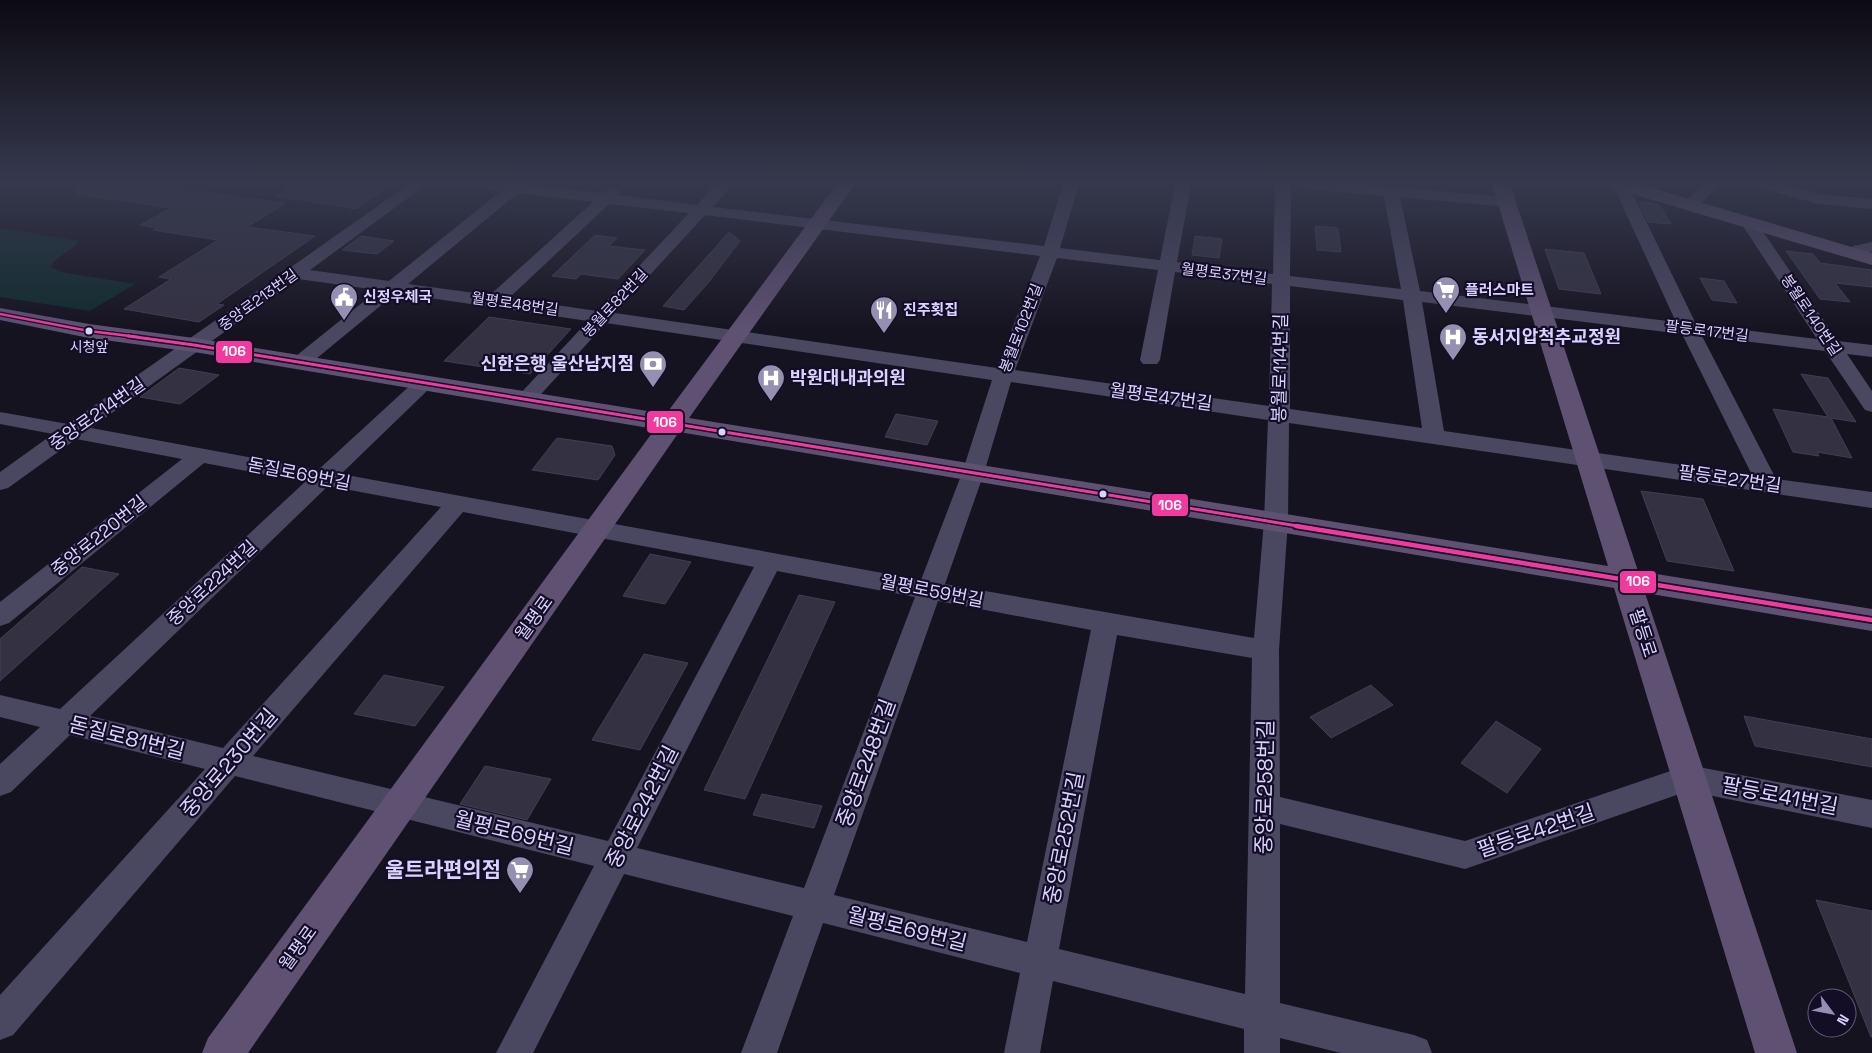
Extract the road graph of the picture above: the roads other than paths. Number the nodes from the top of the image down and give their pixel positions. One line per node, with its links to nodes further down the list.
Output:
1 (351, 233): 19 (street, 중앙로213번길)
2 (459, 233): 21 (street)
3 (569, 233): 23 (street)
4 (680, 233): 26 (street, 봉월로82번길)
5 (812, 233): 28 (main road, 월평로)
6 (885, 233): 17 (street, 월평로37번길)
7 (1056, 233): 17 (street, 봉월로102번길)
8 (1174, 233): 18 (street)
9 (1282, 233): 20 (street, 봉월로114번길)
10 (1399, 233): 22 (street)
11 (1516, 233): 24 (main road, 팔등로)
12 (1640, 233): 27 (street)
13 (1756, 233): 30 (street, 봉월로140번길)
14 (1791, 233): 16 (main road)
15 (1801, 233): 16 (main road)
16 (1869, 252)
17 (1050, 253): 18 (street, 월평로37번길); 34 (street, 봉월로102번길)
18 (1167, 267): 20 (street, 월평로37번길); 32 (street)
19 (296, 273): 21 (street, 월평로48번길); 29 (street, 중앙로213번길)
20 (1282, 281): 22 (street, 월평로37번길); 38 (street, 봉월로114번길)
21 (393, 286): 23 (street, 월평로48번길); 33 (street)
22 (1412, 297): 24 (street, 월평로37번길); 42 (street)
23 (495, 302): 26 (street, 월평로48번길)
24 (1541, 312): 27 (street, 팔등로17번길); 44 (main road, 팔등로)
25 (0, 314): 29 (main road)
26 (603, 316): 28 (street, 월평로48번길); 36 (street, 봉월로82번길)
27 (1690, 329): 30 (street, 팔등로17번길); 48 (street)
28 (735, 335): 34 (street, 월평로47번길); 40 (main road, 월평로)
29 (194, 346): 33 (main road); 41 (street, 중앙로214번길)
30 (1832, 346): 31 (street, 팔등로17번길); 37 (street, 봉월로140번길)
31 (1872, 351)
32 (1150, 360)
33 (298, 364): 35 (main road)
34 (1004, 374): 38 (street, 월평로47번길); 45 (street, 봉월로102번길)
35 (423, 384): 36 (main road); 46 (street, 중앙로224번길)
36 (525, 400): 40 (main road)
37 (1872, 406)
38 (1279, 414): 42 (street, 월평로47번길); 51 (street, 봉월로114번길)
39 (0, 418): 41 (street, 돋질로69번길)
40 (672, 424): 45 (main road); 52 (main road, 월평로)
41 (72, 432): 43 (street, 돋질로69번길); 47 (street, 중앙로214번길)
42 (1434, 436): 44 (street, 월평로47번길)
43 (198, 456): 46 (street, 돋질로69번길); 56 (street, 중앙로220번길)
44 (1587, 458): 48 (street, 팔등로27번길); 54 (main road, 팔등로)
45 (973, 473): 51 (main road); 55 (street, 중앙로248번길)
46 (323, 479): 50 (street, 돋질로69번길); 61 (street, 중앙로224번길)
47 (0, 483)
48 (1768, 485): 49 (street, 팔등로27번길)
49 (1872, 500)
50 (457, 504): 52 (street, 돋질로69번길); 62 (street, 중앙로230번길)
51 (1276, 522): 54 (main road); 59 (street, 중앙로258번길)
52 (598, 529): 53 (street, 월평로59번길); 65 (main road, 월평로)
53 (770, 560): 55 (street, 월평로59번길); 68 (street, 중앙로242번길)
54 (1625, 578): 57 (main road); 63 (main road, 팔등로)
55 (929, 590): 58 (street, 월평로59번길); 69 (street, 중앙로248번길)
56 (0, 616)
57 (1872, 620)
58 (1106, 623): 59 (street, 월평로59번길); 70 (street, 중앙로252번길)
59 (1266, 650): 66 (street, 중앙로258번길)
60 (0, 706): 61 (street, 돋질로81번길)
61 (64, 722): 62 (street, 돋질로81번길); 64 (street, 중앙로224번길)
62 (229, 763): 65 (street, 돋질로81번길); 72 (street, 중앙로230번길)
63 (1688, 778): 66 (street, 팔등로42번길); 67 (street, 팔등로41번길); 79 (main road, 팔등로)
64 (0, 783)
65 (400, 805): 68 (street, 월평로69번길); 73 (main road, 월평로)
66 (1264, 807): 71 (street, 중앙로258번길)
67 (1872, 814)
68 (616, 858): 69 (street, 월평로69번길); 74 (street, 중앙로242번길)
69 (813, 906): 70 (street, 월평로69번길); 75 (street, 중앙로248번길)
70 (1040, 961): 71 (street, 월평로69번길); 76 (street, 중앙로252번길)
71 (1263, 1016): 77 (street, 중앙로258번길); 78 (street, 월평로69번길)
72 (0, 1022)
73 (223, 1053)
74 (514, 1053)
75 (758, 1053)
76 (1022, 1053)
77 (1262, 1053)
78 (1414, 1053)
79 (1776, 1053)

